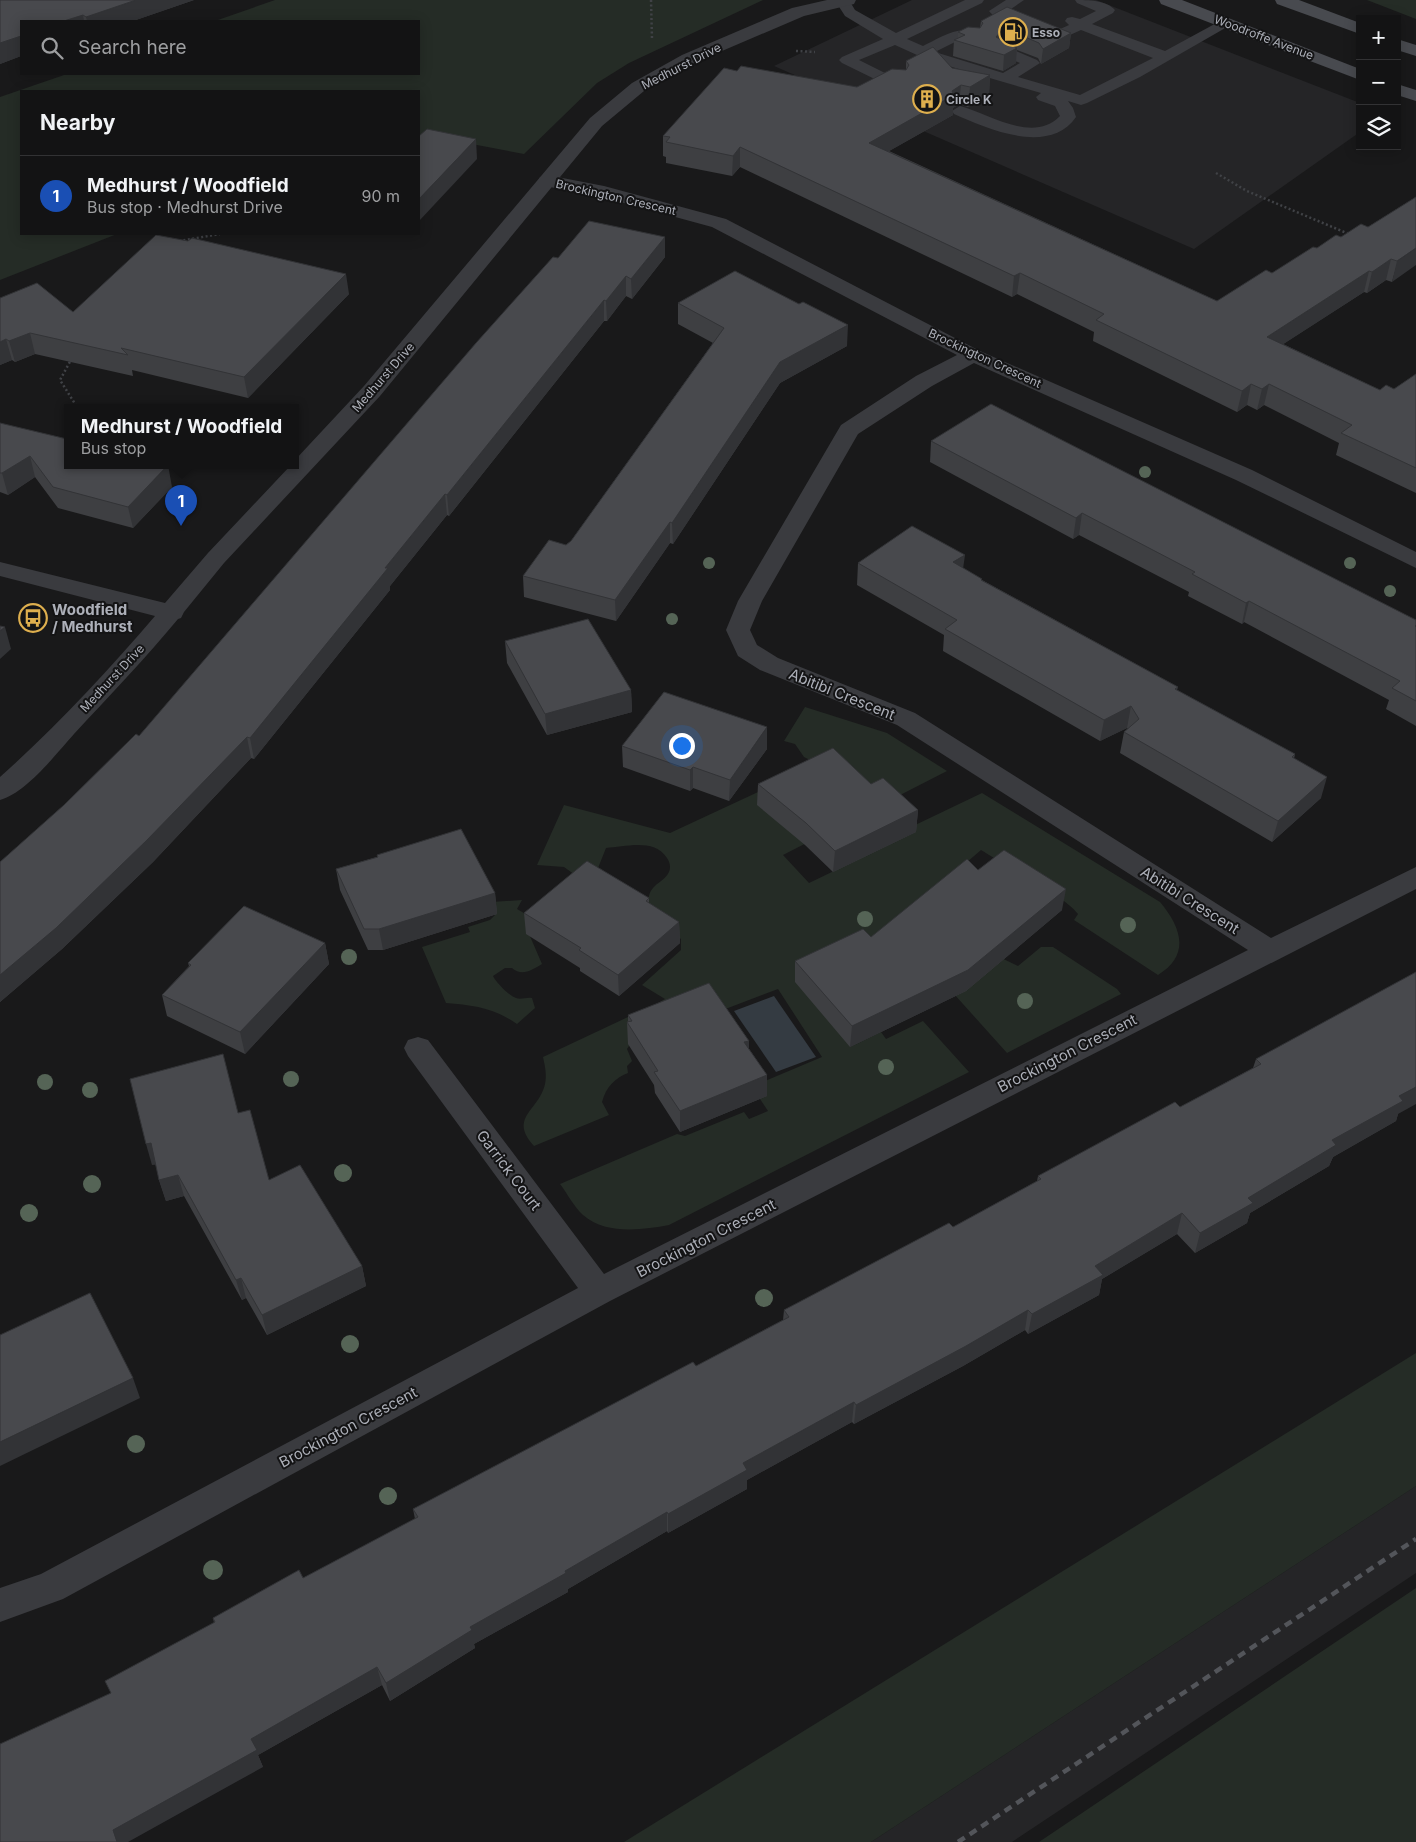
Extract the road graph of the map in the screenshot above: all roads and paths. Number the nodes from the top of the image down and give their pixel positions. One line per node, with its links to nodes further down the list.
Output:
1 (651, 0): 17 (path)
2 (977, 0): 15 (lane)
3 (1082, 0): 12 (lane)
4 (1167, 0): 11 (main road, Woodroffe Avenue)
5 (1283, 0): 13 (main road)
6 (845, 1): 8 (street, Medhurst Drive); 15 (lane)
7 (1022, 2): 9 (lane)
8 (802, 6): 34 (street, Medhurst Drive)
9 (1014, 18)
10 (1066, 18): 12 (lane)
11 (1227, 23): 23 (lane); 25 (main road, Woodroffe Avenue)
12 (1080, 25): 14 (lane); 23 (lane)
13 (1356, 27)
14 (1044, 30)
15 (895, 39): 22 (lane); 24 (lane)
16 (973, 39): 22 (lane)
17 (652, 40)
18 (1401, 45): 21 (main road)
19 (792, 51): 24 (path)
20 (1004, 51): 27 (lane)
21 (1416, 51)
22 (928, 54): 26 (lane); 27 (lane)
23 (1166, 57): 27 (lane)
24 (847, 60): 28 (lane)
25 (1356, 72)
26 (950, 77)
27 (1005, 78)
28 (898, 85)
29 (983, 88): 32 (lane)
30 (1401, 90): 31 (main road)
31 (1416, 96)
32 (960, 111)
33 (1216, 173): 36 (path)
34 (547, 181): 38 (street, Brockington Crescent); 43 (street, Medhurst Drive)
35 (214, 235): 37 (path)
36 (1353, 235)
37 (172, 244)
38 (973, 355): 41 (street, Brockington Crescent); 46 (street, Abitibi Crescent)
39 (72, 357): 40 (path)
40 (75, 404)
41 (1416, 561)
42 (0, 569): 43 (street)
43 (172, 613): 44 (street, Medhurst Drive)
44 (0, 791)
45 (1416, 877): 46 (street, Brockington Crescent)
46 (1271, 951): 48 (street, Brockington Crescent)
47 (418, 1048): 48 (street, Garrick Court)
48 (599, 1292): 49 (street, Brockington Crescent)
49 (0, 1605)

